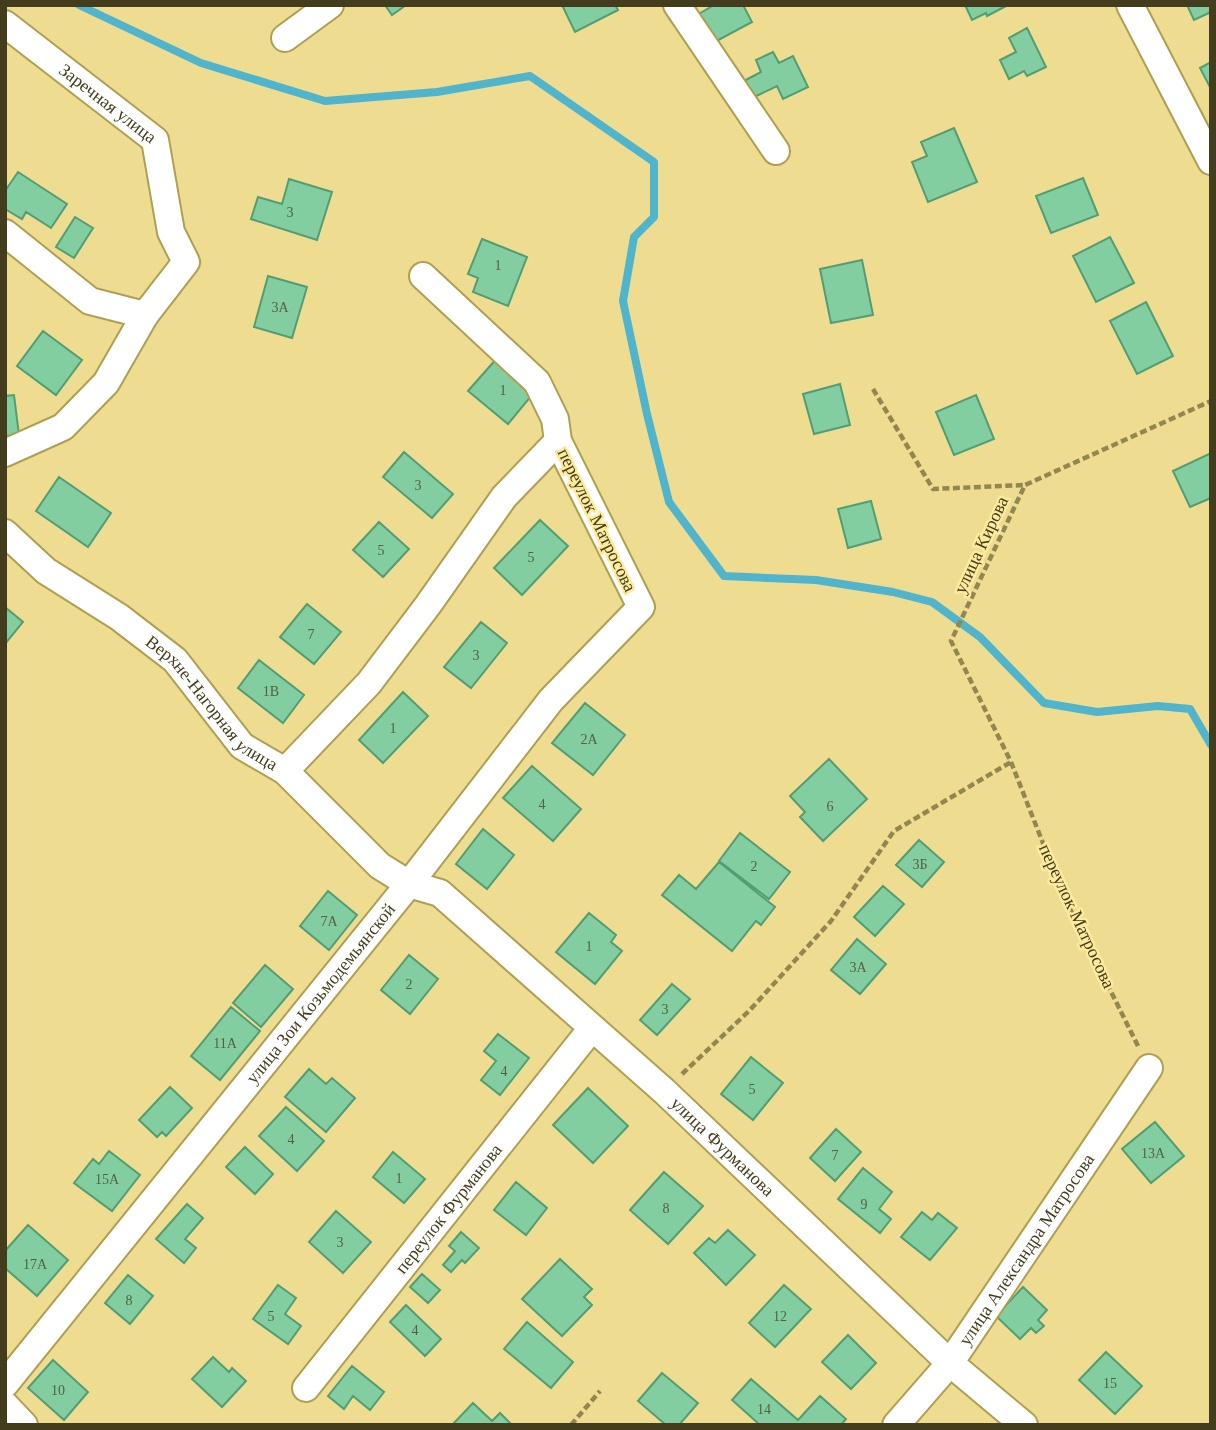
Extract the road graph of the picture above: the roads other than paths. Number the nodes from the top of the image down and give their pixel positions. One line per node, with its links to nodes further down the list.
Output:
1 (330, 5): 5 (street)
2 (677, 5): 6 (street)
3 (1130, 5): 7 (street)
4 (5, 24): 10 (street, Заречная улица)
5 (285, 38)
6 (776, 151)
7 (1211, 161)
8 (5, 233): 10 (street)
9 (423, 276): 11 (street, переулок Матросова)
10 (145, 316): 12 (street)
11 (558, 441): 14 (street, переулок Матросова); 15 (street)
12 (5, 453)
13 (5, 533): 15 (street, Верхне-Нагорная улица)
14 (640, 607): 16 (street, улица Зои Козьмодемьянской)
15 (285, 771): 16 (street, Верхне-Нагорная улица)
16 (409, 884): 17 (street, улица Фурманова); 20 (street, улица Зои Козьмодемьянской)
17 (592, 1028): 19 (street, улица Фурманова); 21 (street, переулок Фурманова)
18 (1149, 1068): 19 (street, улица Александра Матросова)
19 (950, 1363): 24 (street, улица Александра Матросова); 25 (street, улица Фурманова)
20 (5, 1384)
21 (306, 1388)
22 (5, 1405): 23 (street)
23 (24, 1425)
24 (896, 1425)
25 (1024, 1425)

